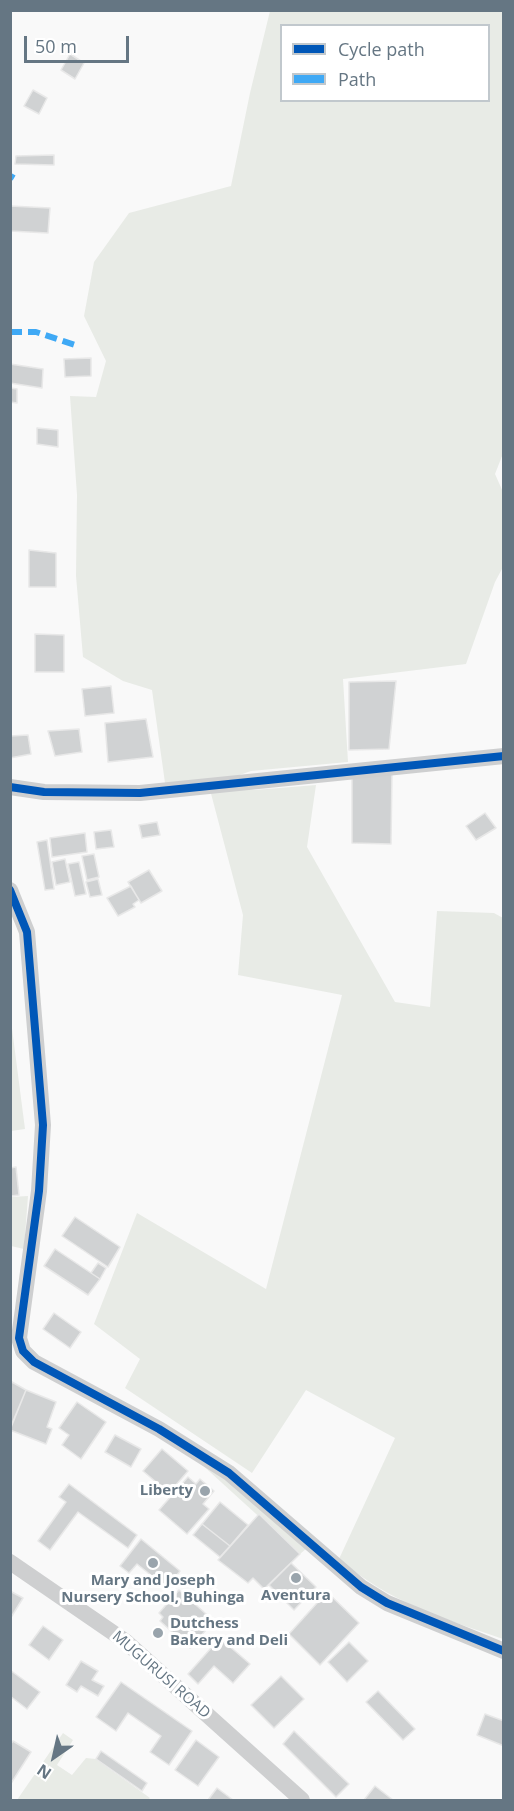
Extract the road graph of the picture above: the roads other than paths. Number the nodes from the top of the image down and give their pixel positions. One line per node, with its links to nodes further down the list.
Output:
1 (504, 756): 2 (street)
2 (10, 787)
3 (10, 890): 5 (street)
4 (10, 1562): 6 (street, MUGURUSI ROAD)
5 (504, 1651)
6 (302, 1800)

